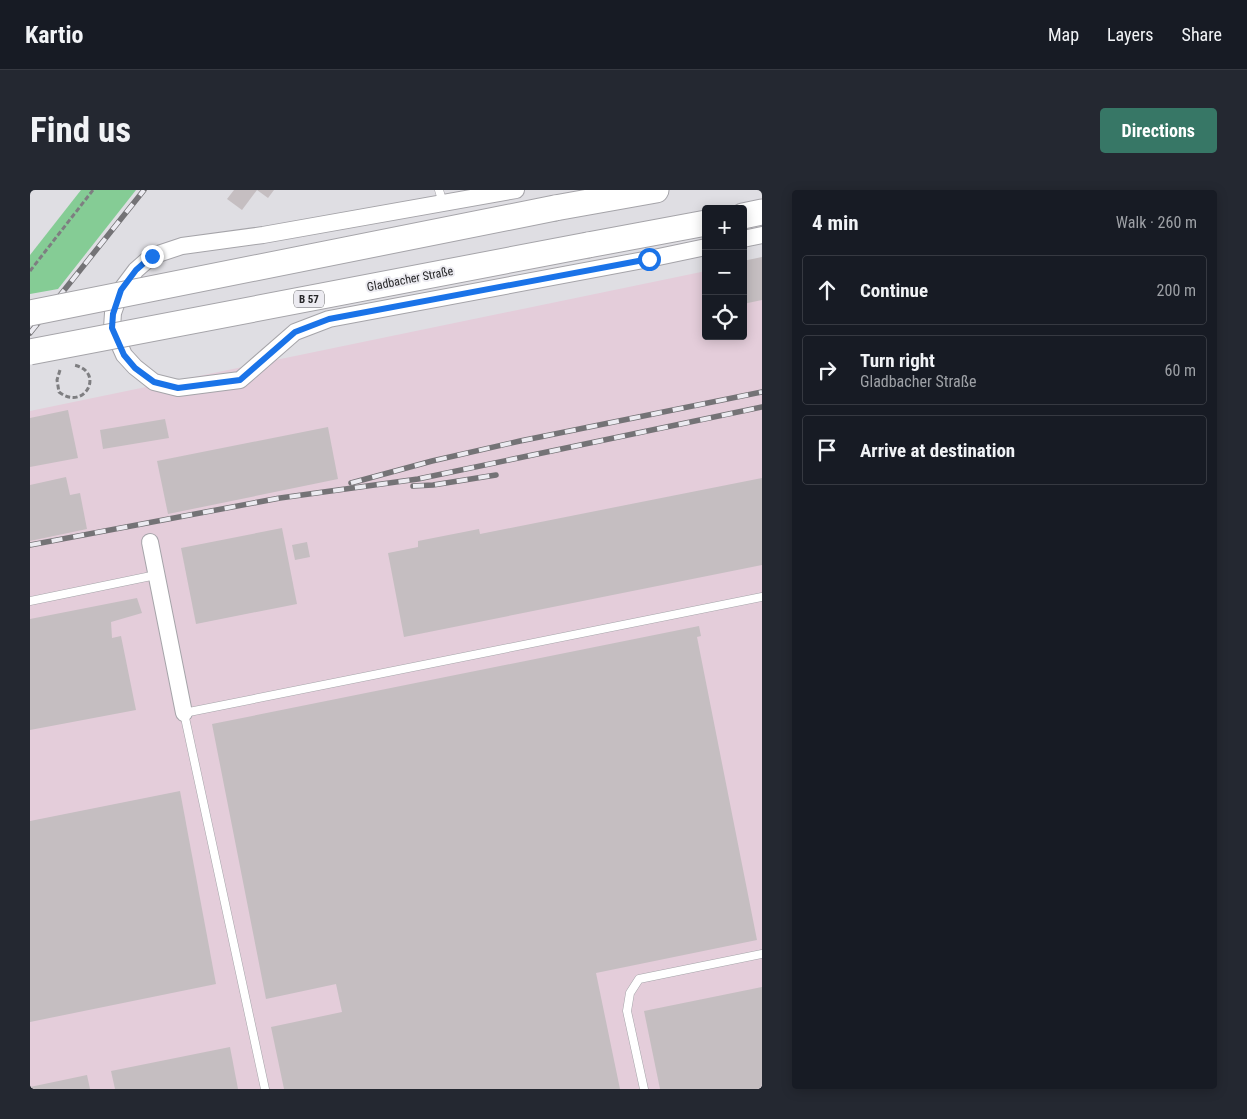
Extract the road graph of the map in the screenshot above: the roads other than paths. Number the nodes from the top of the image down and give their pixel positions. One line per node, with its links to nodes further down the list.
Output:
1 (514, 190): 3 (street)
2 (656, 190): 10 (main road, bridge)
3 (441, 197): 9 (street)
4 (762, 212): 5 (main road)
5 (747, 215)
6 (702, 224): 11 (main road, Gladbacher Straße / B 57, bridge)
7 (762, 235): 8 (street)
8 (747, 238)
9 (702, 248)
10 (30, 313)
11 (30, 352)
12 (150, 542): 13 (street)
13 (156, 575): 15 (lane); 16 (street)
14 (762, 597): 16 (lane)
15 (30, 601)
16 (184, 713): 18 (lane)
17 (762, 954): 19 (lane)
18 (265, 1089)
19 (644, 1089)

